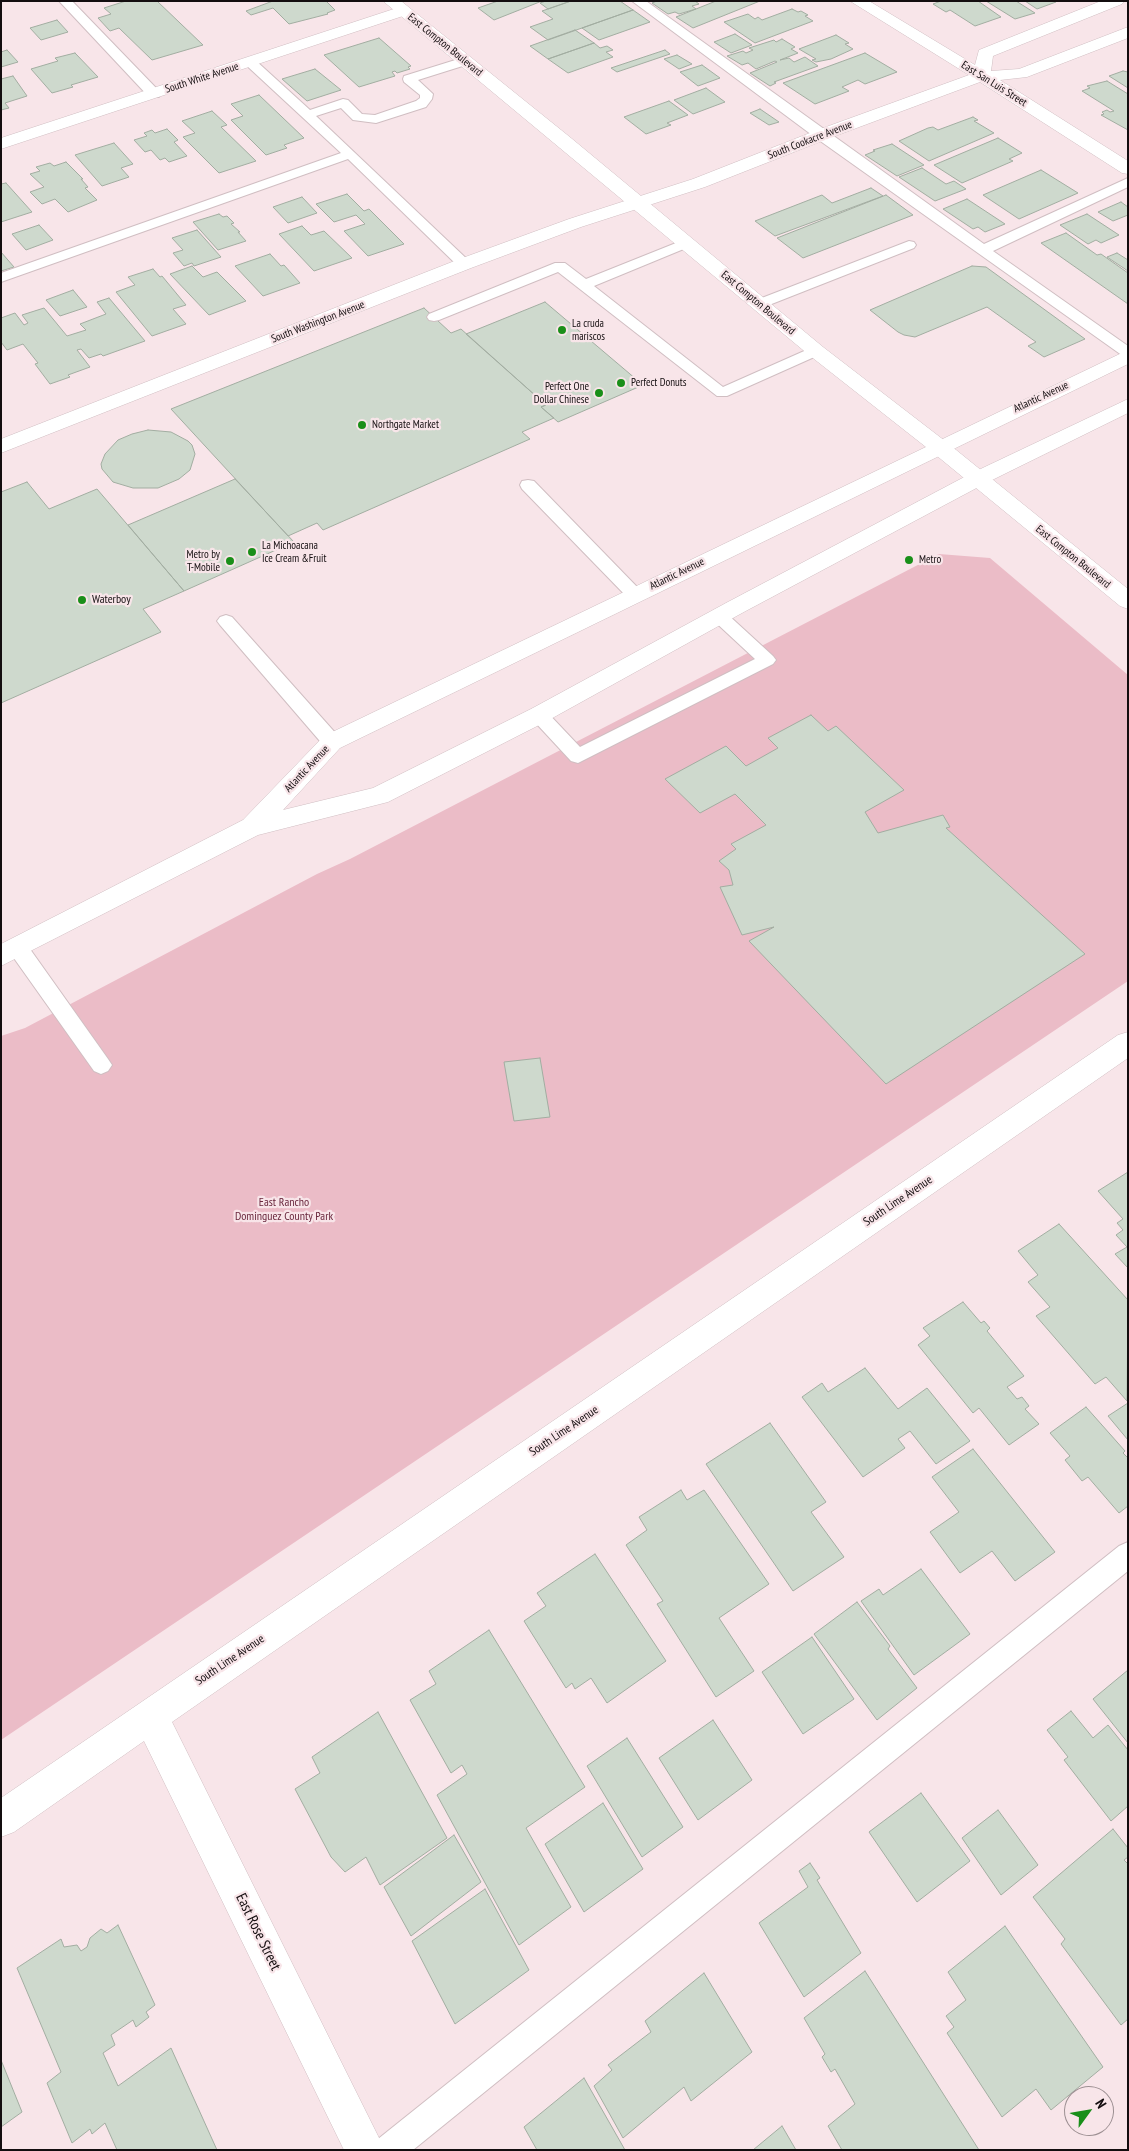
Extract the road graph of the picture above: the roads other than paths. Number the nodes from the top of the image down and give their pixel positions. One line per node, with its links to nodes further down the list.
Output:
1 (64, 1): 10 (lane)
2 (638, 1): 12 (lane)
3 (858, 1): 9 (street, East San Luis Street)
4 (1116, 1): 9 (street)
5 (397, 6): 7 (street, East Compton Boulevard); 8 (street, South White Avenue)
6 (1128, 32): 9 (street, South Cookacre Avenue)
7 (465, 61): 11 (lane); 17 (street, East Compton Boulevard)
8 (250, 62): 10 (street, South White Avenue); 11 (lane)
9 (982, 76): 12 (street, South Cookacre Avenue); 15 (street, East San Luis Street)
10 (154, 94): 13 (street, South White Avenue)
11 (307, 115): 14 (lane)
12 (821, 135): 17 (street, South Cookacre Avenue); 20 (lane)
13 (1, 144)
14 (350, 154): 21 (lane); 22 (lane)
15 (1128, 169)
16 (1128, 182): 20 (lane)
17 (638, 203): 18 (street, East Compton Boulevard); 21 (street, South Washington Avenue)
18 (686, 243): 23 (lane); 24 (street, East Compton Boulevard)
19 (908, 245): 24 (lane)
20 (983, 250): 27 (lane)
21 (464, 264): 29 (street, South Washington Avenue)
22 (1, 278)
23 (584, 285): 25 (lane); 26 (lane)
24 (759, 304): 26 (street, East Compton Boulevard)
25 (434, 318)
26 (816, 351): 30 (street, East Compton Boulevard)
27 (1128, 354): 30 (street, Atlantic Avenue)
28 (1128, 405): 31 (street, Atlantic Avenue)
29 (1, 446)
30 (938, 446): 31 (street, East Compton Boulevard); 33 (street, Atlantic Avenue)
31 (978, 478): 34 (street, East Compton Boulevard); 35 (street, Atlantic Avenue)
32 (528, 485): 33 (lane)
33 (635, 595): 38 (street, Atlantic Avenue)
34 (1128, 602)
35 (719, 616): 37 (street, Atlantic Avenue); 37 (lane)
36 (226, 621): 38 (lane)
37 (539, 714): 39 (street, Atlantic Avenue)
38 (332, 742): 39 (street, Atlantic Avenue)
39 (252, 827): 40 (street, Atlantic Avenue)
40 (10, 952): 42 (lane)
41 (1128, 1043): 44 (street, South Lime Avenue)
42 (101, 1065)
43 (1128, 1554): 47 (lane)
44 (150, 1715): 45 (street, South Lime Avenue); 46 (street, East Rose Street)
45 (1, 1819)
46 (365, 2150)
47 (389, 2150)

